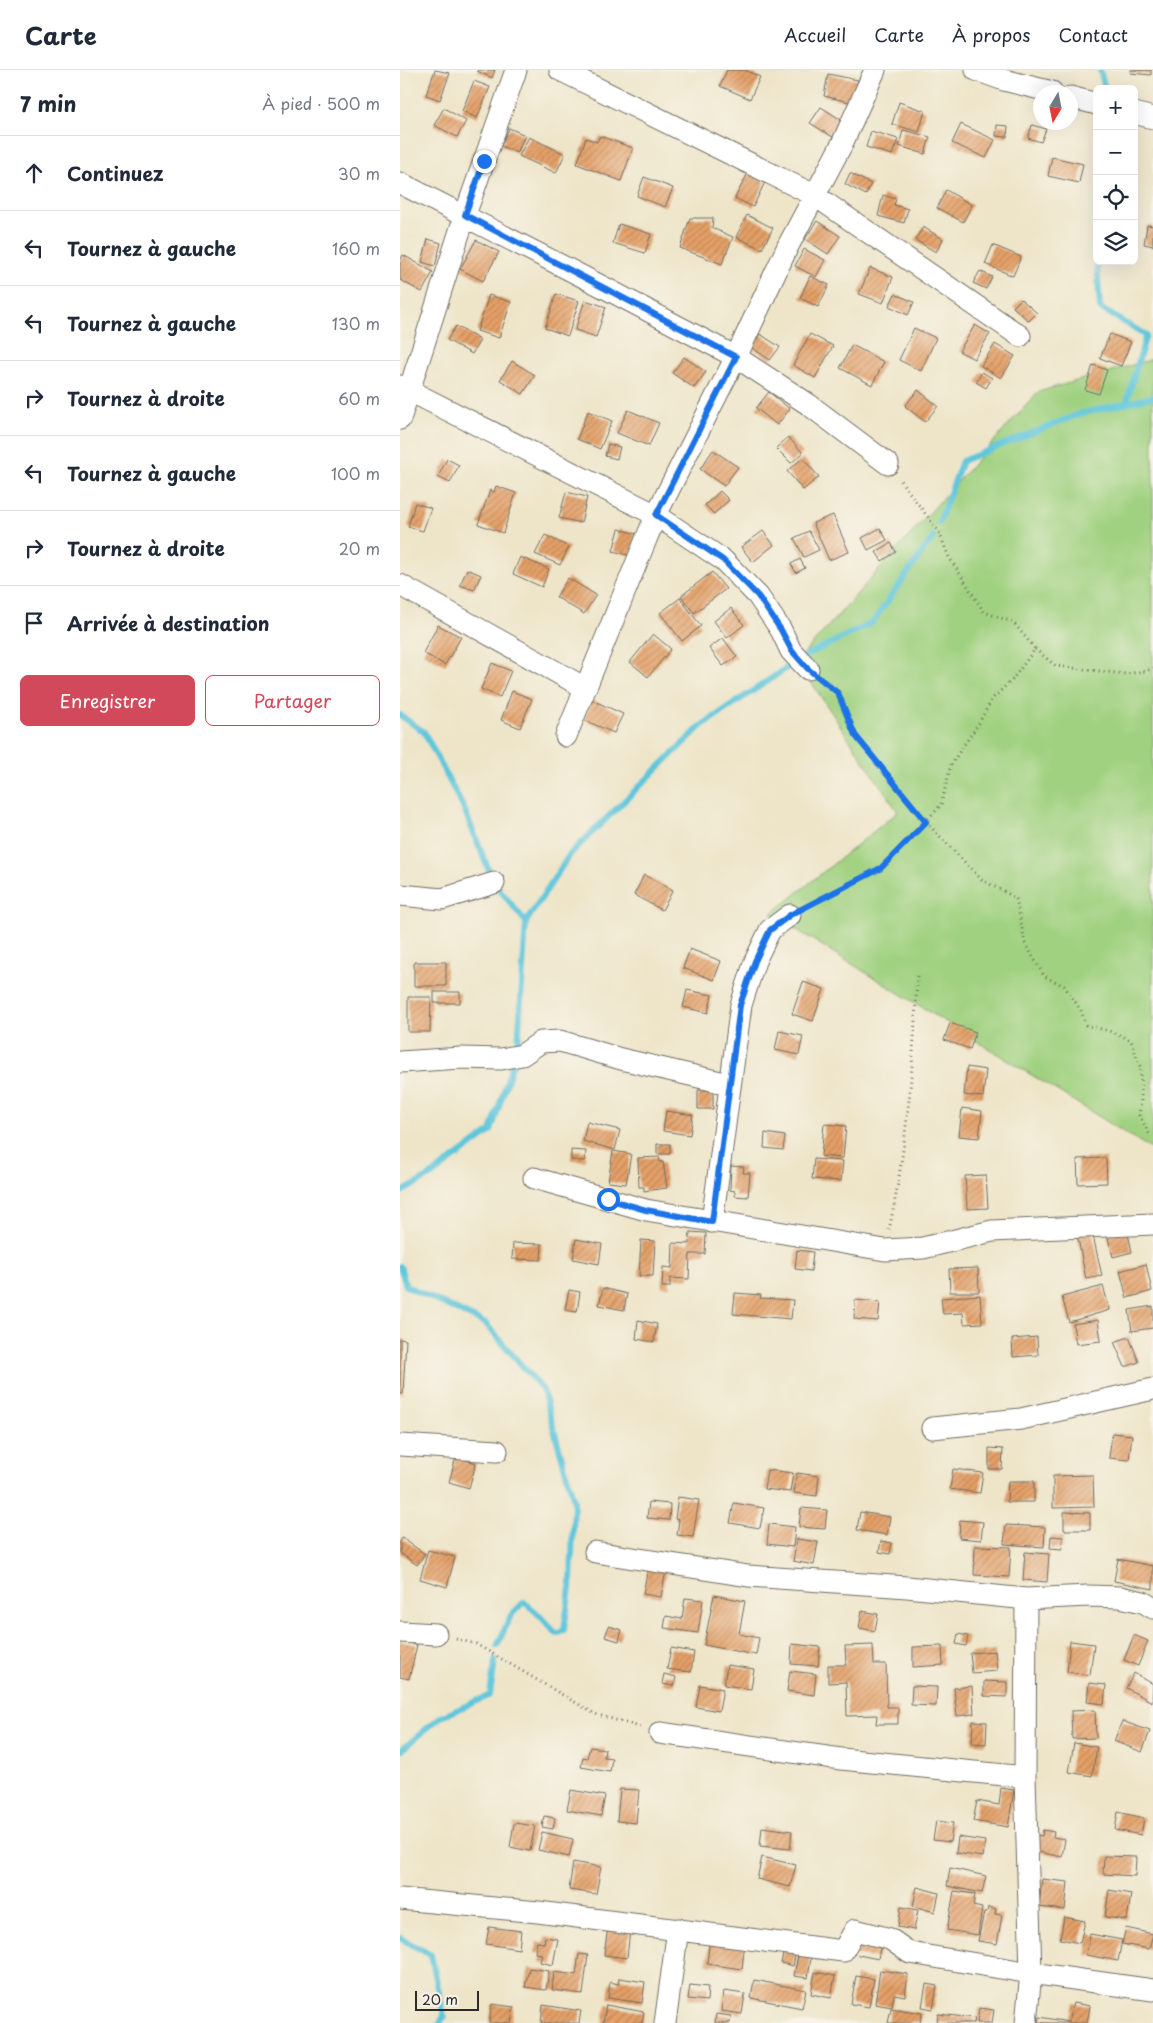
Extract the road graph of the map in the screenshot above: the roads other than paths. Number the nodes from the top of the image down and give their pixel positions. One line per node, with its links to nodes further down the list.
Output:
1 (516, 70): 12 (street)
2 (560, 70): 11 (street)
3 (875, 70): 11 (street)
4 (976, 70): 5 (street)
5 (1033, 87)
6 (1078, 99): 7 (street)
7 (1093, 103)
8 (1138, 114): 9 (street)
9 (1153, 118)
10 (400, 183): 12 (street)
11 (814, 195): 13 (street); 14 (street)
12 (465, 215): 14 (street); 15 (street)
13 (1020, 336)
14 (736, 357): 17 (street); 18 (street)
15 (405, 389): 16 (street); 18 (street)
16 (400, 419)
17 (888, 464)
18 (656, 515): 20 (street); 21 (street)
19 (400, 585): 21 (street)
20 (808, 669)
21 (585, 688): 22 (street)
22 (566, 736)
23 (494, 883): 24 (street)
24 (400, 895)
25 (790, 915): 27 (street)
26 (400, 1062): 27 (street)
27 (730, 1084): 29 (street)
28 (534, 1178): 29 (street)
29 (712, 1222): 30 (street)
30 (1153, 1224)
31 (1153, 1389): 32 (street)
32 (932, 1428)
33 (400, 1445): 34 (street)
34 (496, 1451)
35 (595, 1552): 36 (street)
36 (1026, 1599): 37 (street); 41 (street)
37 (1153, 1608)
38 (400, 1632): 39 (street)
39 (436, 1634)
40 (660, 1733): 41 (street)
41 (1025, 1778): 44 (street)
42 (400, 1899): 43 (street)
43 (678, 1929): 44 (street); 46 (street)
44 (1031, 1973): 45 (street); 47 (street)
45 (1153, 1990)
46 (665, 2023)
47 (1026, 2023)

